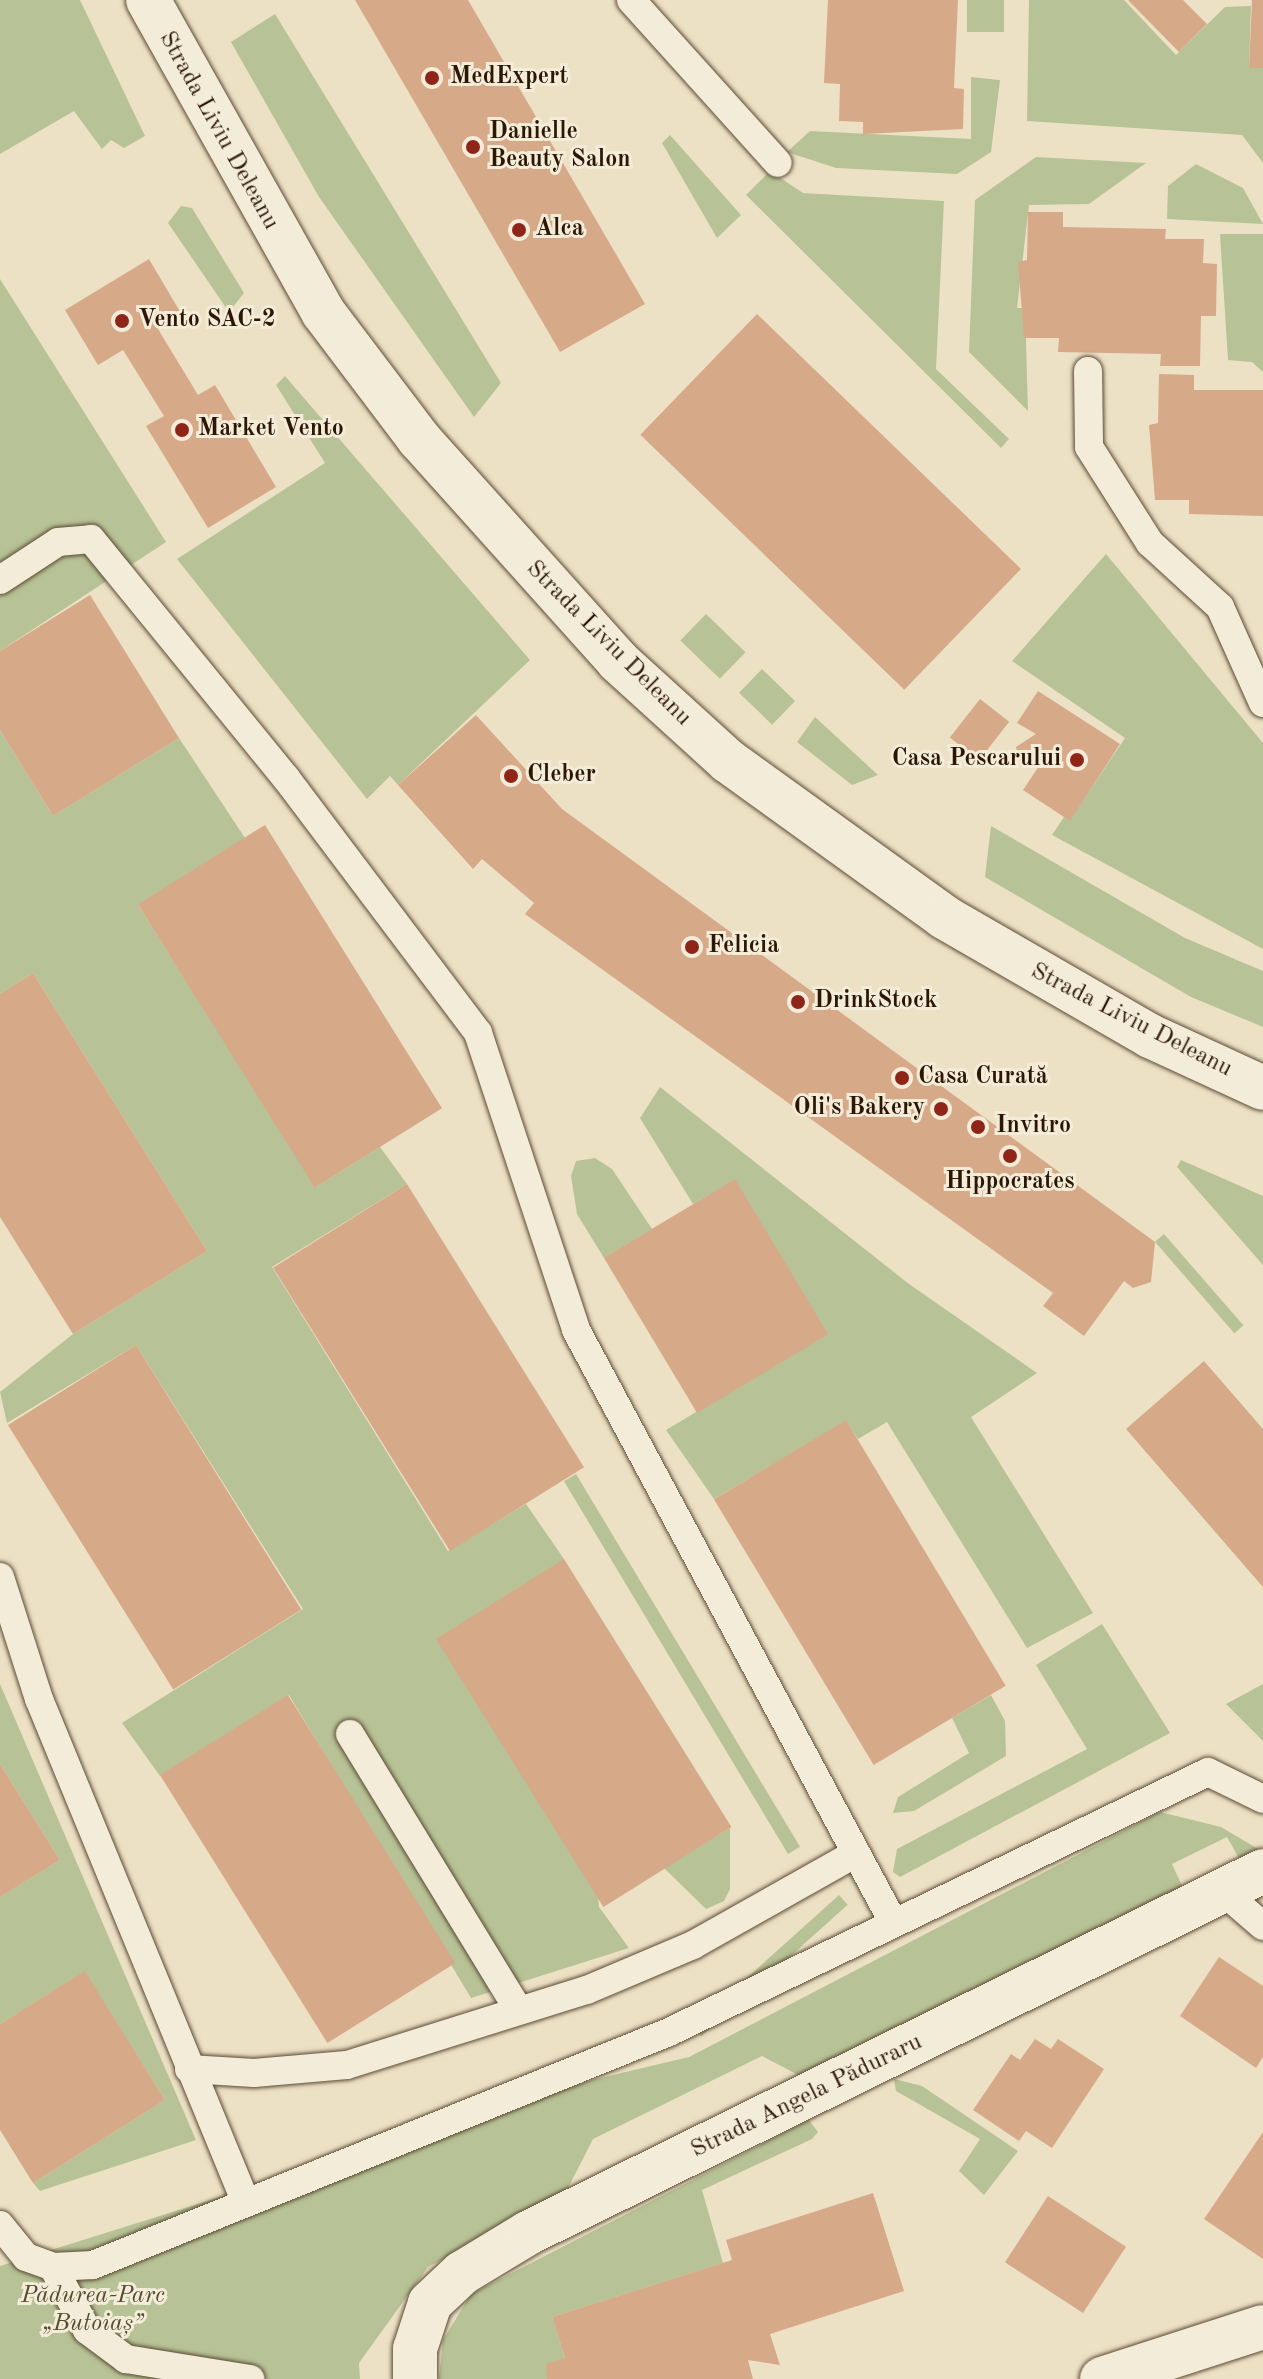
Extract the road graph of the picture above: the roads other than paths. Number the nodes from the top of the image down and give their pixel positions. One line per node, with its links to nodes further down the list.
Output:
1 (148, 0): 7 (main road, Strada Liviu Deleanu)
2 (631, 0): 3 (lane)
3 (778, 163)
4 (1088, 371): 6 (lane)
5 (0, 580): 11 (lane)
6 (1263, 703)
7 (1263, 1088)
8 (0, 1577): 17 (lane)
9 (350, 1734): 16 (lane)
10 (1263, 1799): 14 (lane)
11 (856, 1853): 14 (lane); 16 (lane)
12 (1263, 1871): 13 (main road, Strada Angela Păduraru)
13 (1225, 1893): 15 (lane); 23 (main road, Strada Angela Păduraru)
14 (892, 1920): 18 (lane)
15 (1263, 1926)
16 (518, 2009): 17 (lane)
17 (189, 2069): 18 (lane)
18 (246, 2203): 20 (lane)
19 (0, 2225): 20 (lane)
20 (53, 2267): 22 (lane)
21 (1263, 2327): 24 (main road)
22 (250, 2379)
23 (415, 2379)
24 (1102, 2379)

